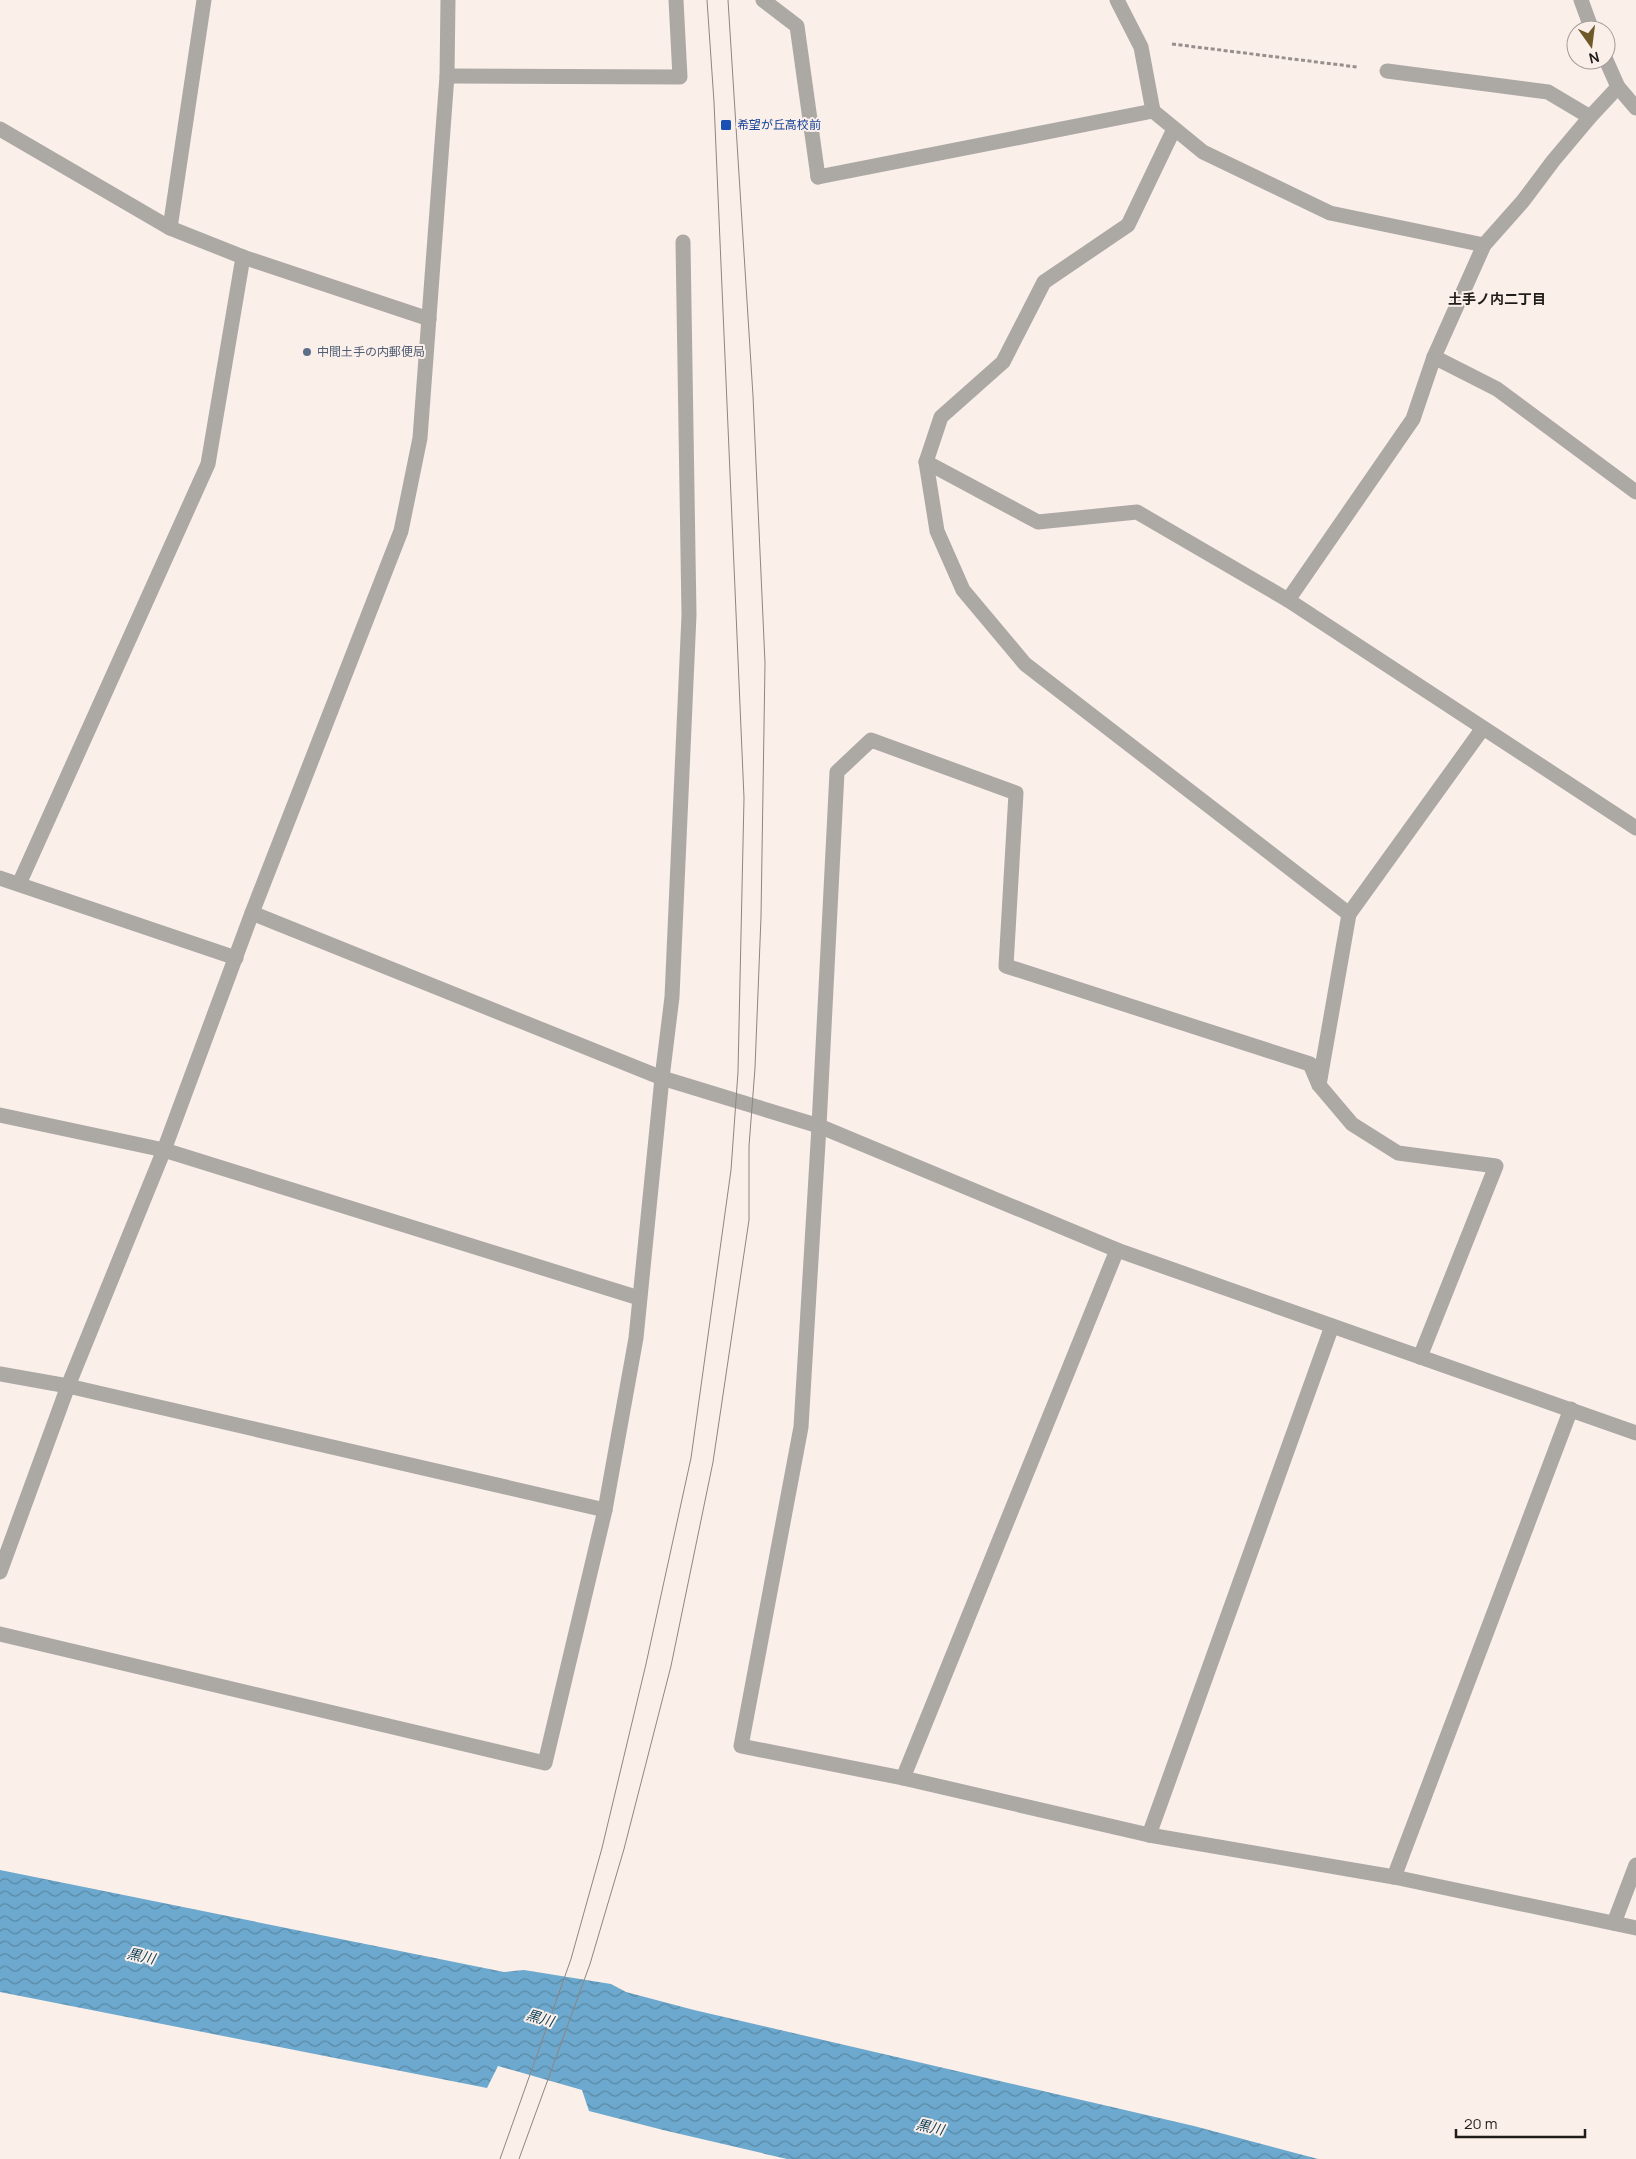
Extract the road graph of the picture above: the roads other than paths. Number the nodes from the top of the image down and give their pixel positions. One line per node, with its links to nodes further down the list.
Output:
1 (204, 0): 17 (street)
2 (448, 0): 10 (street)
3 (676, 0): 10 (street)
4 (763, 0): 13 (street)
5 (1117, 0): 13 (street)
6 (1581, 0): 7 (street)
7 (1588, 20)
8 (1610, 70): 11 (street)
9 (1387, 71): 14 (street)
10 (447, 76): 21 (street)
11 (1618, 87): 12 (street); 14 (street)
12 (1636, 108)
13 (1153, 111): 16 (street)
14 (1590, 116): 19 (street)
15 (0, 129): 17 (street)
16 (1174, 129): 19 (street); 23 (street)
17 (170, 228): 20 (street)
18 (683, 242): 33 (street)
19 (1484, 245): 22 (street)
20 (242, 258): 21 (street); 29 (street)
21 (429, 319): 30 (street)
22 (1434, 357): 24 (street); 25 (street)
23 (926, 462): 25 (street); 31 (street)
24 (1636, 492)
25 (1288, 600): 26 (street)
26 (1483, 728): 27 (street); 31 (street)
27 (1636, 828)
28 (0, 878): 29 (street)
29 (19, 884): 32 (street)
30 (252, 913): 32 (street); 33 (street)
31 (1349, 914): 34 (street)
32 (236, 958): 37 (street)
33 (662, 1078): 36 (street); 39 (street)
34 (1318, 1085): 36 (street); 41 (street)
35 (0, 1115): 37 (street)
36 (819, 1126): 38 (street); 49 (street)
37 (164, 1150): 39 (street); 43 (street)
38 (1117, 1250): 40 (street); 49 (street)
39 (640, 1298): 46 (street)
40 (1332, 1326): 41 (street); 50 (street)
41 (1420, 1357): 44 (street)
42 (0, 1374): 43 (street)
43 (68, 1386): 46 (street); 47 (street)
44 (1571, 1409): 45 (street); 52 (street)
45 (1636, 1433)
46 (606, 1510): 48 (street)
47 (0, 1572)
48 (0, 1634)
49 (903, 1778): 50 (street)
50 (1149, 1834): 52 (street)
51 (1636, 1865): 53 (street)
52 (1394, 1877): 53 (street)
53 (1614, 1922): 54 (street)
54 (1636, 1928)

